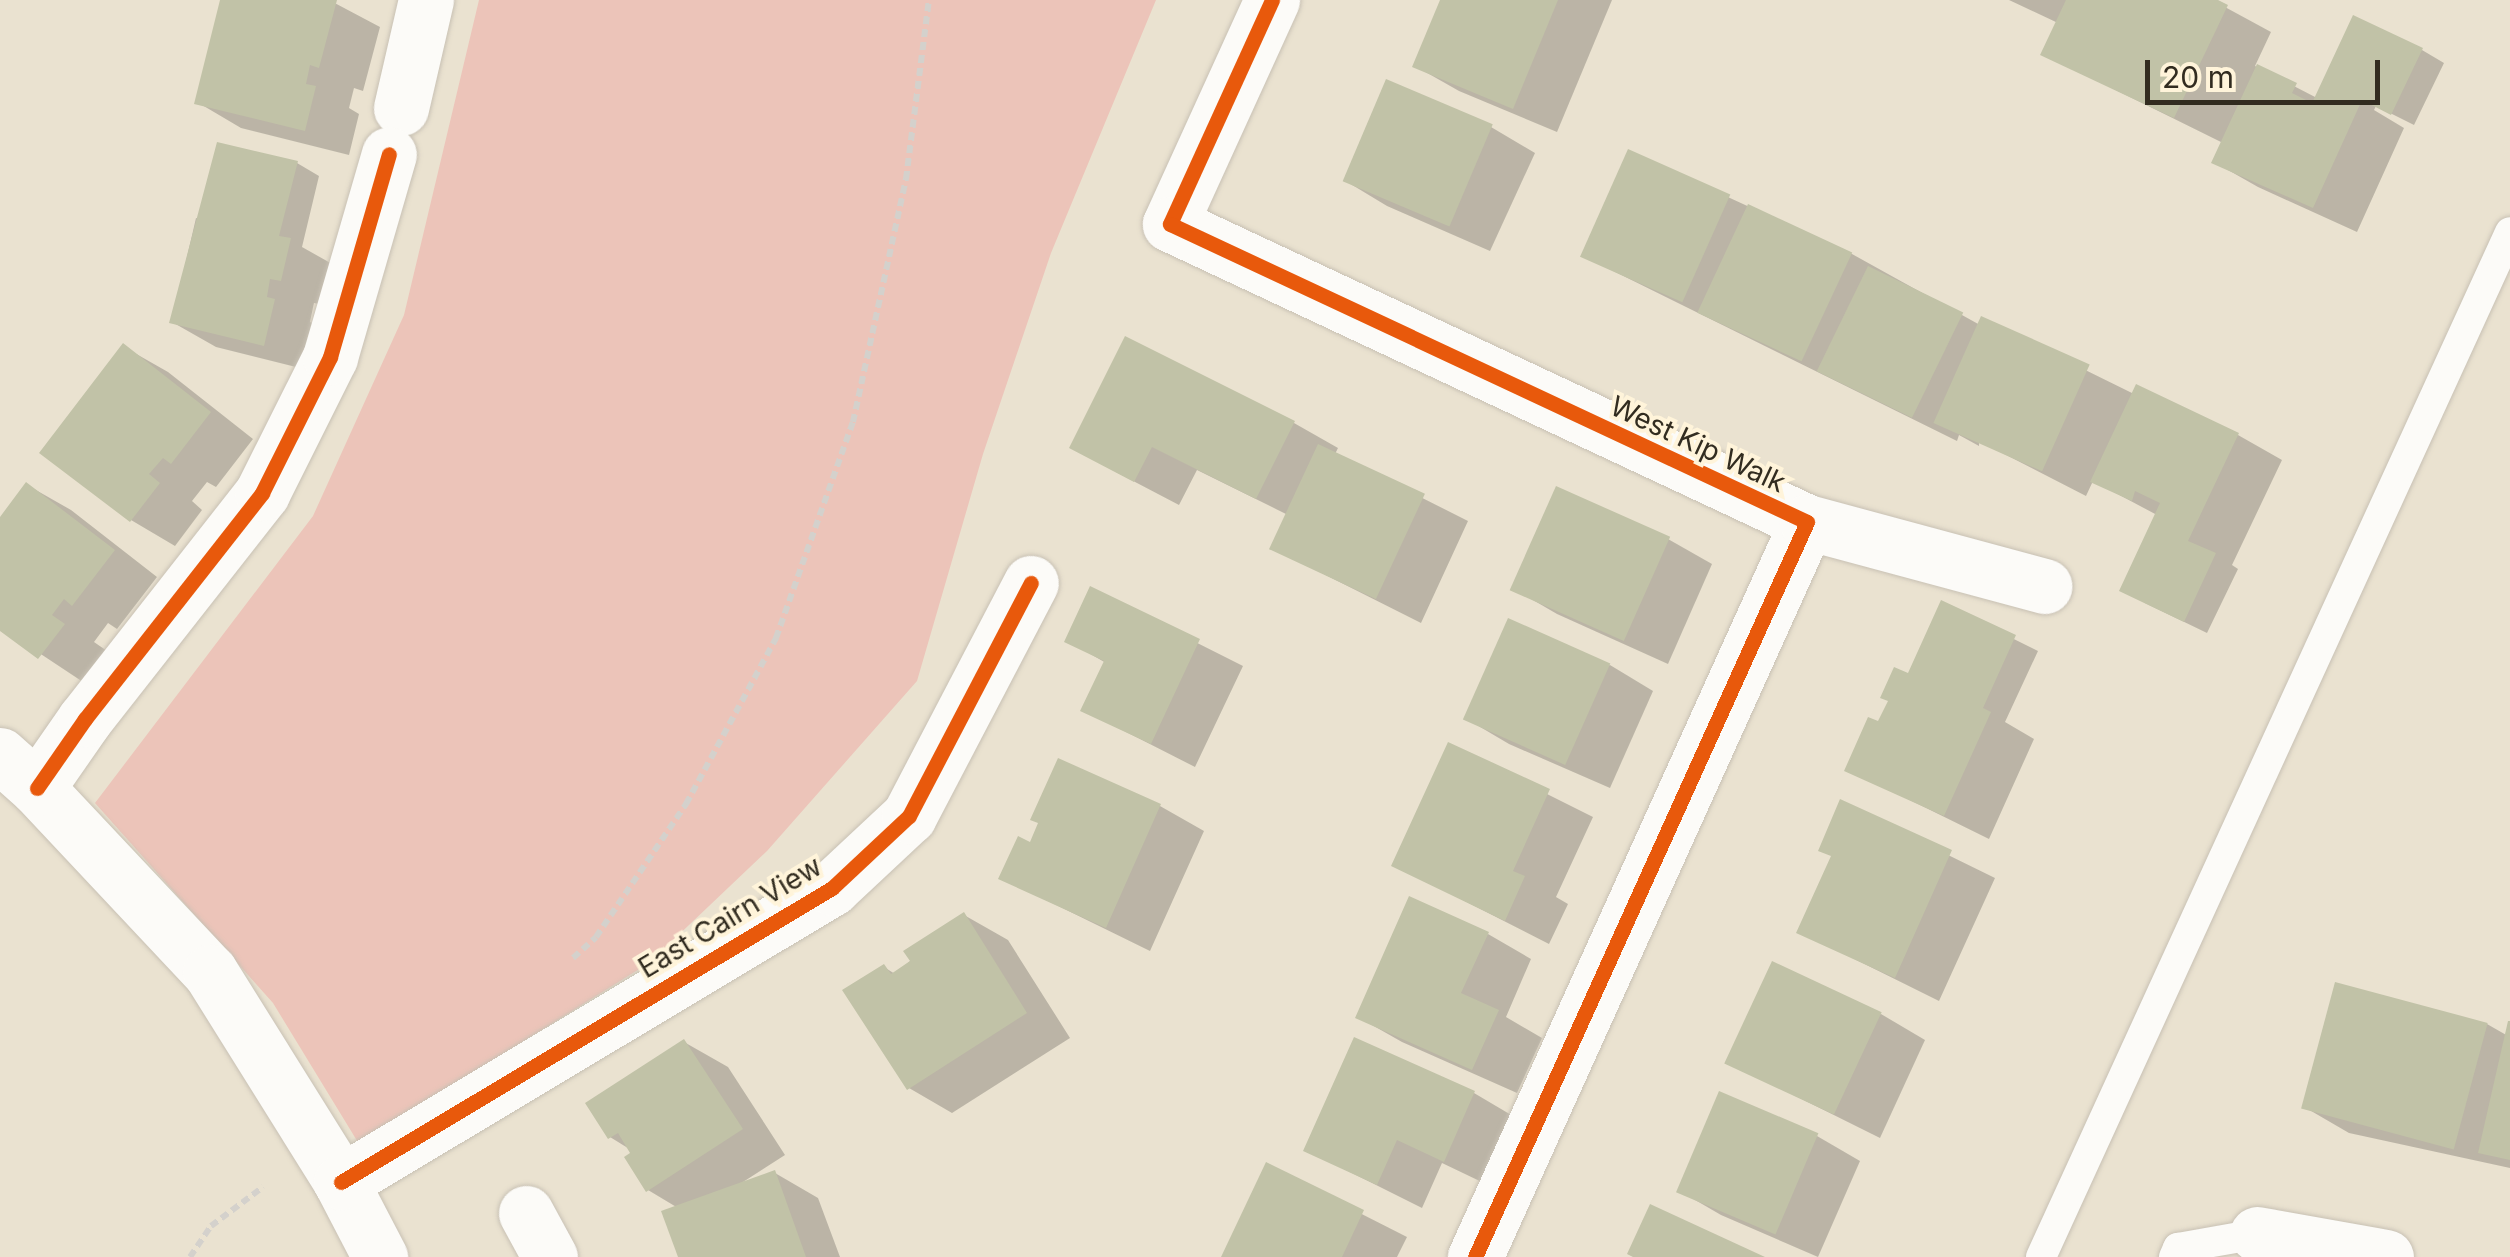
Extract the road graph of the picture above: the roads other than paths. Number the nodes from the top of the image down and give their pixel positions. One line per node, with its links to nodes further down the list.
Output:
1 (426, 0): 7 (street)
2 (1272, 0): 4 (street, West Kip Walk)
3 (2510, 232): 12 (lane)
4 (1807, 522): 6 (street); 11 (street, West Kip Walk)
5 (1032, 582): 8 (street, East Cairn View)
6 (2046, 586)
7 (19, 772): 8 (street)
8 (330, 1164): 10 (street)
9 (2256, 1234): 13 (lane); 14 (street)
10 (380, 1257)
11 (1475, 1257)
12 (2041, 1257)
13 (2174, 1257)
14 (2386, 1257)

